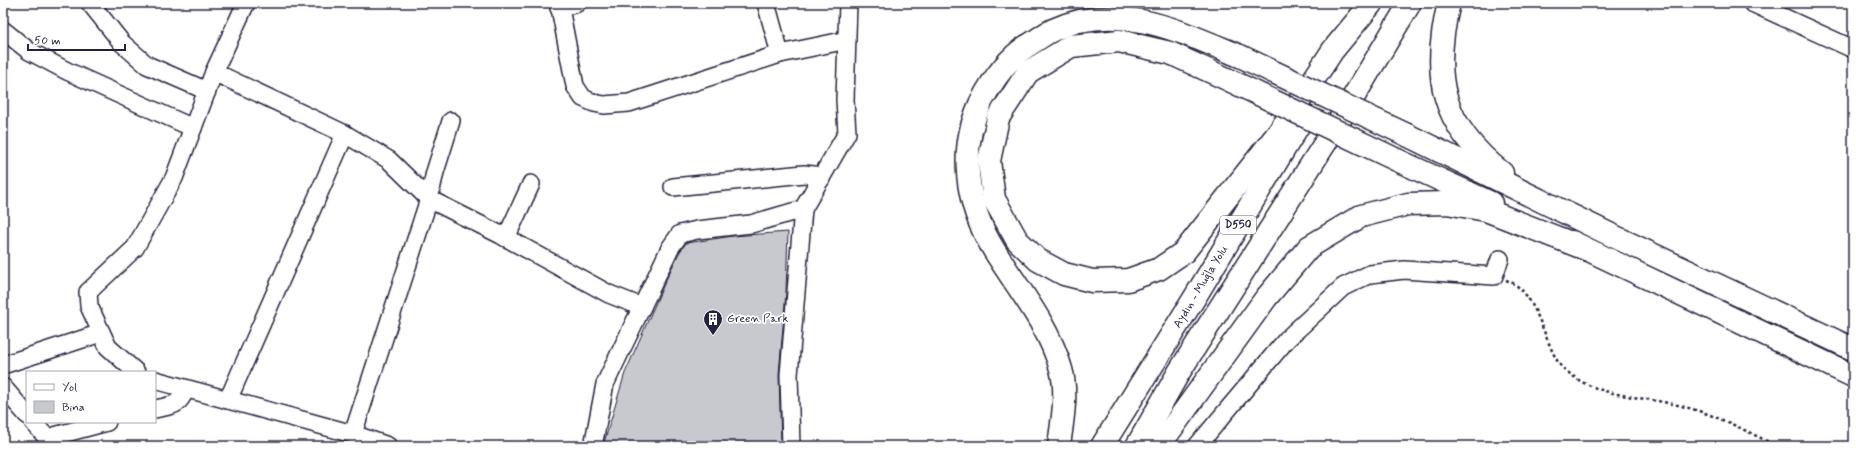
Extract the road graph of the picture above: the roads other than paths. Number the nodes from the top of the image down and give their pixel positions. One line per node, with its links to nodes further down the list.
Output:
1 (90, 3): 16 (street)
2 (246, 3): 15 (street)
3 (577, 3): 10 (street)
4 (766, 3): 14 (street)
5 (848, 3): 12 (street)
6 (1372, 3): 27 (highway, bridge); 48 (highway, Aydın - Muğla Yolu / D550)
7 (1410, 3): 49 (highway, D550)
8 (1449, 3): 25 (highway)
9 (1752, 3): 13 (street)
10 (559, 6): 14 (street)
11 (3, 30): 18 (street)
12 (847, 40): 14 (street); 20 (street)
13 (1853, 49)
14 (780, 54)
15 (214, 72): 16 (street); 19 (street)
16 (207, 91): 18 (street)
17 (451, 121): 23 (street)
18 (193, 128): 30 (street)
19 (346, 134): 23 (street); 38 (street)
20 (821, 179): 22 (street); 24 (street)
21 (531, 184): 26 (street)
22 (672, 187)
23 (429, 199): 26 (street); 43 (street)
24 (803, 209): 29 (street); 46 (street)
25 (1609, 234): 31 (highway); 47 (highway, bridge)
26 (506, 238): 29 (street)
27 (1586, 249): 34 (highway); 50 (highway)
28 (1500, 259): 51 (street)
29 (642, 307): 45 (street)
30 (101, 333): 32 (street); 33 (street)
31 (1853, 349)
32 (3, 366)
33 (135, 371)
34 (1853, 376)
35 (156, 380): 37 (street)
36 (3, 387): 40 (street)
37 (186, 388): 38 (street); 39 (street)
38 (228, 400): 43 (street)
39 (156, 409)
40 (26, 414)
41 (34, 423): 42 (street)
42 (103, 423)
43 (353, 434): 44 (street)
44 (388, 446)
45 (593, 446)
46 (791, 446)
47 (1059, 446)
48 (1102, 446)
49 (1137, 446)
50 (1159, 446)
51 (1197, 446)

